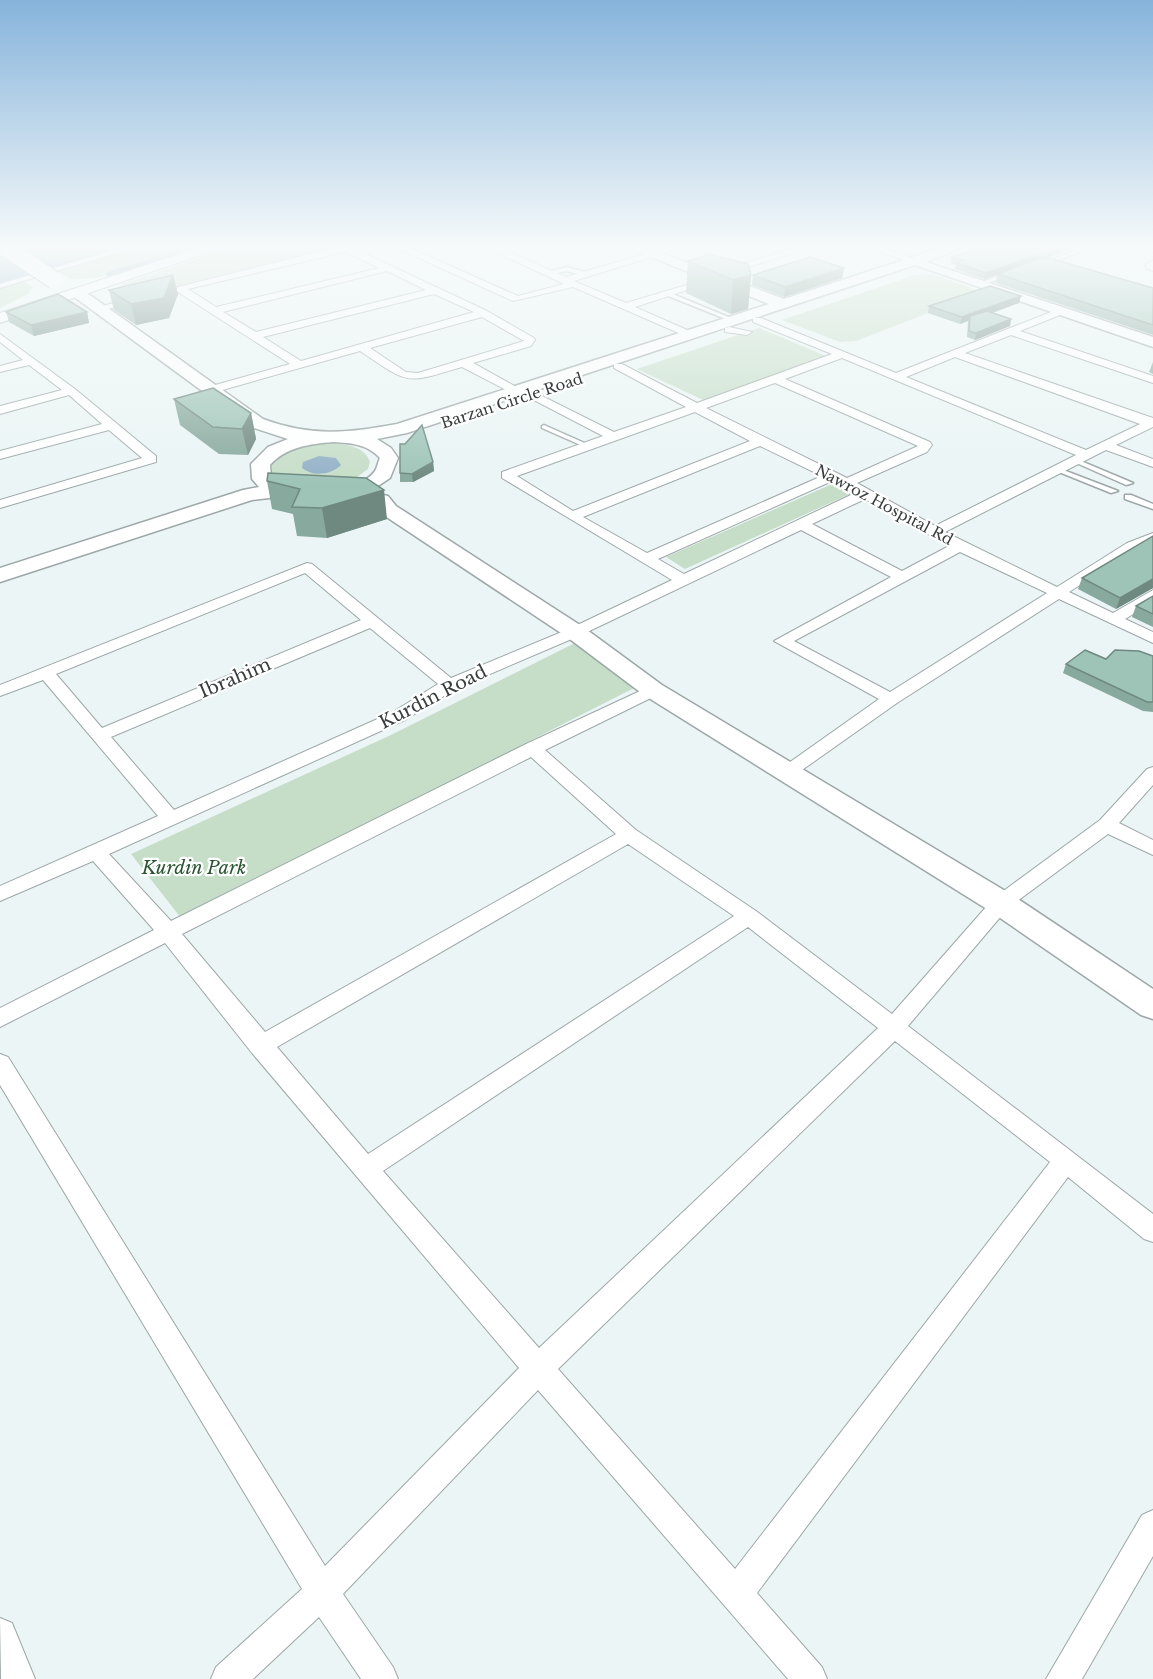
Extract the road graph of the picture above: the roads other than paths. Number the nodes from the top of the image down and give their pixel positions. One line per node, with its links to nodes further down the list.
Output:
1 (111, 326): 47 (main road)
2 (125, 326): 29 (main road)
3 (243, 326): 14 (street)
4 (292, 326): 14 (street)
5 (437, 326): 18 (street)
6 (505, 326): 22 (street)
7 (671, 326): 15 (street)
8 (730, 326): 15 (main road, Barzan Circle Road)
9 (736, 326): 24 (main road, Barzan Circle Road)
10 (756, 326): 20 (street)
11 (1022, 326): 13 (street)
12 (1114, 326): 17 (main road)
13 (1010, 331): 19 (street); 28 (street)
14 (257, 335): 23 (street)
15 (690, 335): 31 (main road, Barzan Circle Road)
16 (0, 337): 21 (street)
17 (1153, 342)
18 (361, 347): 22 (street); 23 (street)
19 (955, 353): 26 (street); 34 (street)
20 (841, 355): 26 (street); 27 (street)
21 (30, 361): 25 (street); 30 (street)
22 (464, 363): 31 (street)
23 (300, 365): 29 (street)
24 (618, 366): 31 (main road, Barzan Circle Road); 32 (street, Nawroz Hospital Rd)
25 (0, 369)
26 (895, 376): 45 (street)
27 (776, 379): 32 (street); 51 (street)
28 (1153, 380)
29 (212, 389): 38 (main road)
30 (71, 392): 33 (street); 35 (street)
31 (524, 393): 37 (street); 39 (main road); 43 (main road, Barzan Circle Road)
32 (698, 407): 37 (street); 40 (street, Nawroz Hospital Rd)
33 (0, 410)
34 (1152, 423): 41 (street)
35 (112, 425): 44 (street); 58 (street)
36 (544, 427): 42 (lane)
37 (614, 437): 42 (street)
38 (317, 438): 39 (main road); 47 (main road)
39 (354, 438): 43 (main road)
40 (759, 441): 49 (street, Nawroz Hospital Rd); 61 (street)
41 (1104, 445): 45 (street); 46 (street)
42 (587, 446): 61 (street)
43 (385, 452): 50 (main road)
44 (0, 455)
45 (1080, 457): 48 (street); 52 (lane)
46 (1153, 463)
47 (262, 467): 54 (main road); 67 (main road)
48 (1056, 469): 53 (lane); 63 (street)
49 (832, 476): 51 (street, Nawroz Hospital Rd); 66 (street)
50 (378, 480): 56 (main road); 60 (main road)
51 (847, 483): 55 (street, Nawroz Hospital Rd)
52 (1129, 483)
53 (1114, 490)
54 (278, 491): 56 (main road); 68 (main road)
55 (864, 494): 62 (street, Kurdin Road); 63 (street, Nawroz Hospital Rd)
56 (322, 496): 60 (main road)
57 (1128, 497): 59 (lane)
58 (0, 504)
59 (1153, 507)
60 (389, 510): 75 (main road)
61 (572, 516): 66 (street)
62 (800, 524): 69 (street); 70 (street, Kurdin Road)
63 (936, 531): 65 (street, Nawroz Hospital Rd)
64 (1150, 542): 71 (street)
65 (960, 546): 69 (street); 71 (street, Nawroz Hospital Rd)
66 (646, 559): 70 (street)
67 (0, 567)
68 (0, 575)
69 (902, 577): 81 (street)
70 (682, 579): 75 (street, Kurdin Road)
71 (1057, 593): 73 (street, Nawroz Hospital Rd); 81 (street)
72 (1153, 595): 73 (street)
73 (1112, 620): 76 (street, Nawroz Hospital Rd)
74 (370, 622): 77 (street); 78 (street); 82 (street, Ibrahim)
75 (575, 632): 78 (street, Kurdin Road); 79 (main road)
76 (1153, 638)
77 (46, 673): 80 (street); 82 (street)
78 (449, 685): 86 (street, Kurdin Road)
79 (653, 690): 83 (street); 84 (main road)
80 (0, 691)
81 (891, 699): 84 (street)
82 (100, 735): 86 (street)
83 (532, 748): 88 (street); 94 (street)
84 (789, 771): 92 (main road)
85 (1153, 773): 87 (street)
86 (171, 819): 90 (street, Kurdin Road)
87 (1107, 825): 89 (street); 92 (street)
88 (629, 835): 93 (street); 98 (street)
89 (1153, 848)
90 (96, 852): 91 (street, Kurdin Road); 94 (street)
91 (0, 894)
92 (1000, 903): 95 (main road); 97 (street)
93 (749, 916): 97 (street); 101 (street)
94 (168, 934): 96 (street); 98 (street)
95 (1153, 1006)
96 (0, 1018)
97 (893, 1028): 100 (street); 103 (street)
98 (260, 1046): 101 (street)
99 (0, 1064): 105 (street)
100 (1066, 1160): 102 (street); 106 (street)
101 (365, 1169): 103 (street)
102 (1153, 1230)
103 (537, 1370): 105 (street); 106 (street)
104 (1153, 1526): 112 (street)
105 (322, 1592): 109 (street); 110 (street)
106 (736, 1594): 111 (street)
107 (0, 1635): 108 (street)
108 (18, 1679)
109 (228, 1679)
110 (381, 1679)
111 (810, 1679)
112 (1063, 1679)

